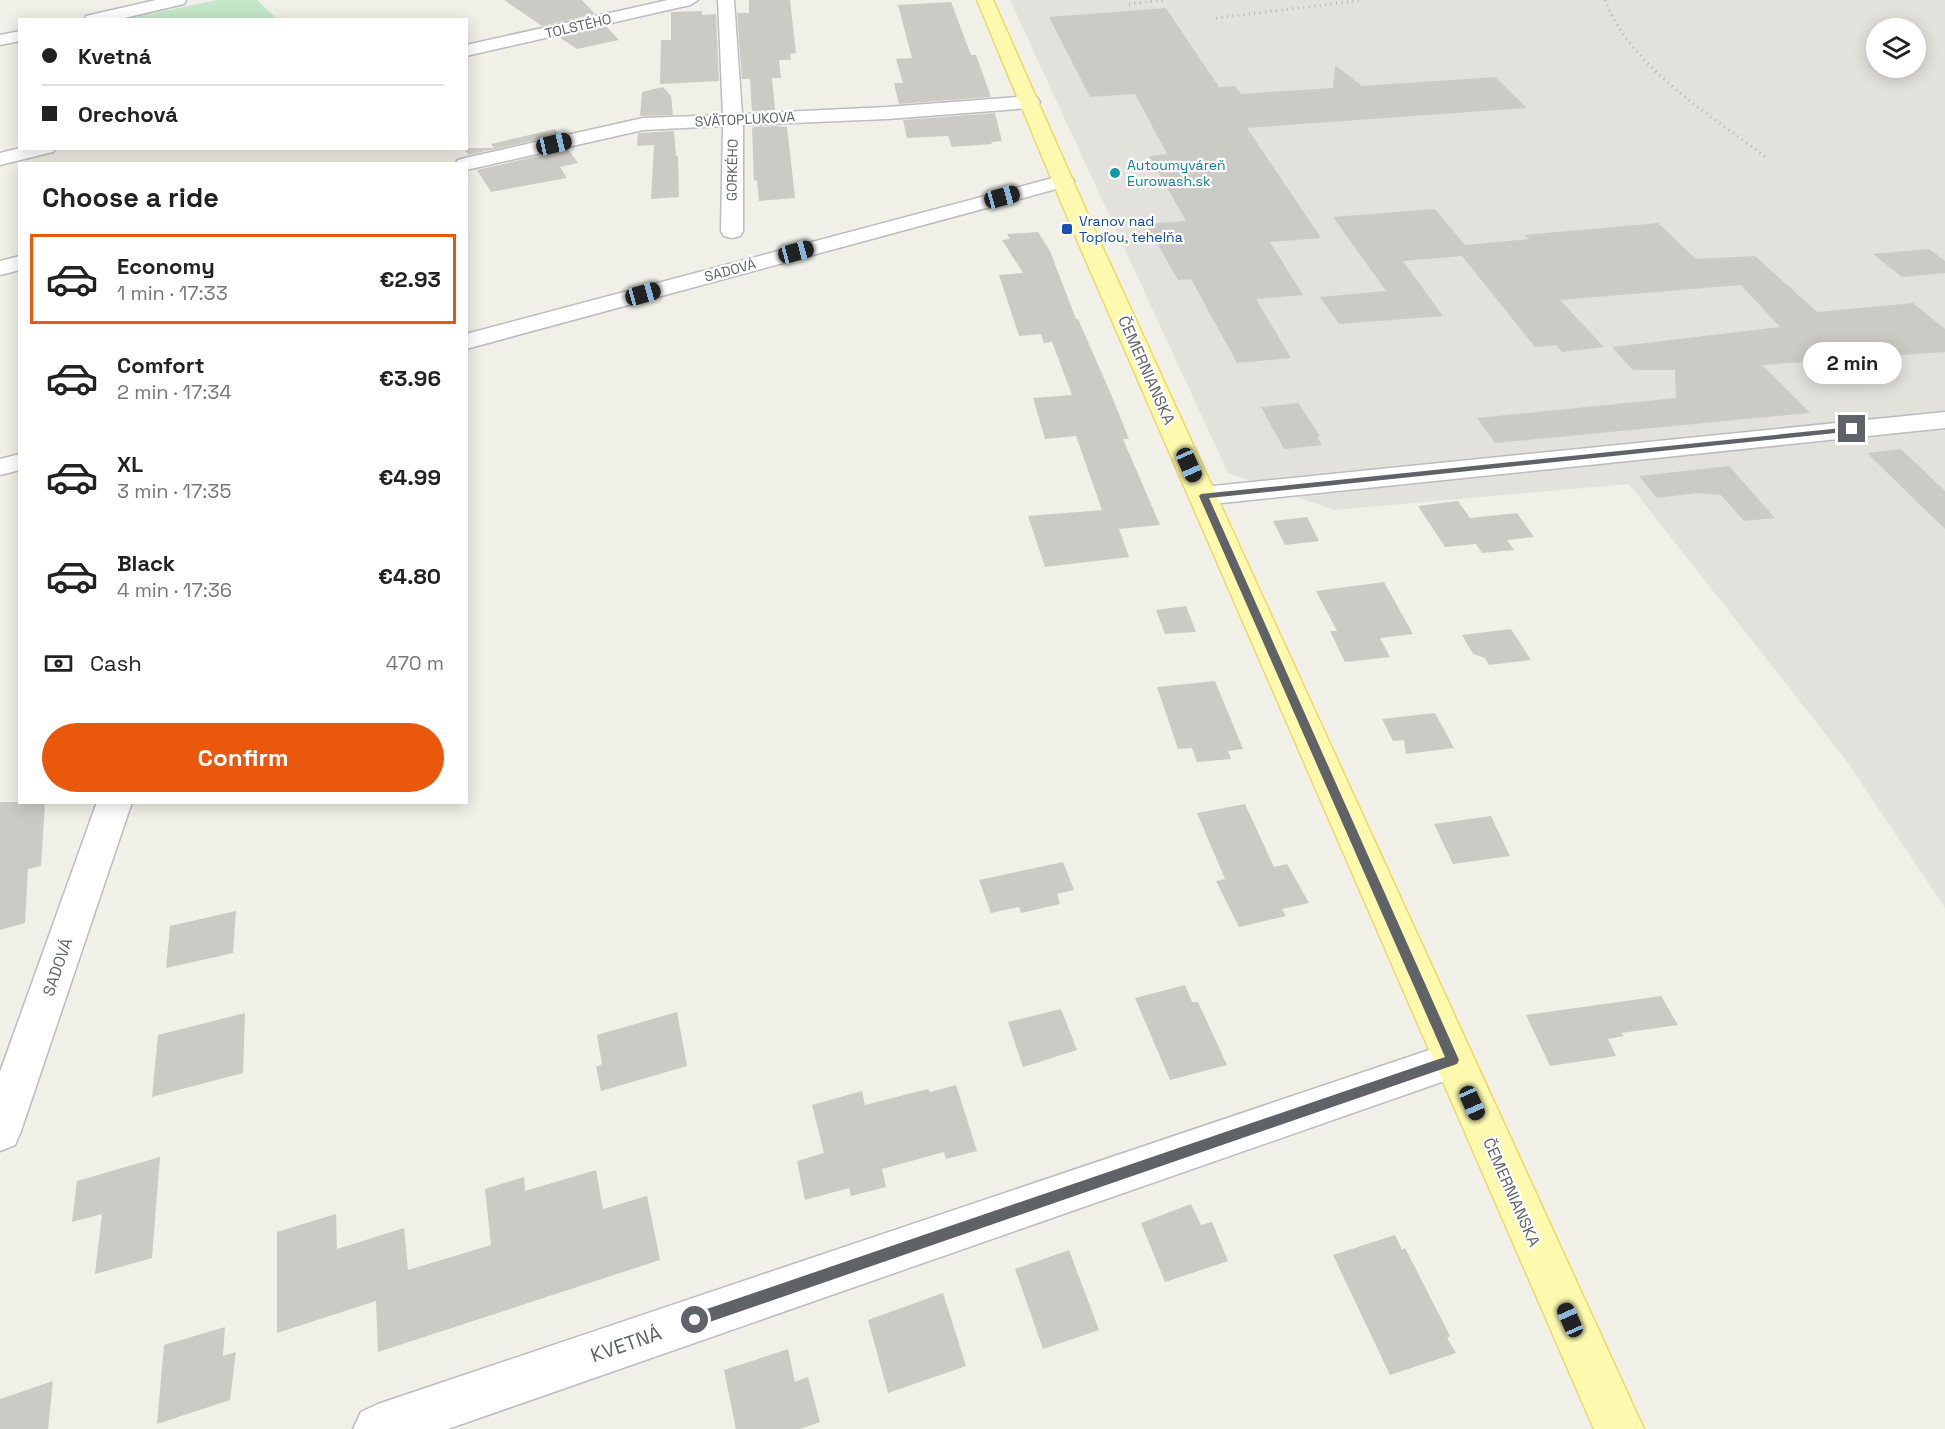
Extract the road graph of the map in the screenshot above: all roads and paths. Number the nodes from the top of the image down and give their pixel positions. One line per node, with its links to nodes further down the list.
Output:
1 (178, 0): 5 (street)
2 (690, 0): 8 (street, TOLSTÉHO)
3 (726, 0): 10 (street, GORKÉHO)
4 (985, 0): 9 (main road, ČEMERNIANSKA)
5 (101, 18)
6 (18, 36): 7 (street)
7 (0, 40)
8 (468, 51)
9 (1030, 102): 10 (street, SVÄTOPLUKOVA); 14 (main road, ČEMERNIANSKA)
10 (733, 120): 13 (street, SVÄTOPLUKOVA); 15 (street, GORKÉHO)
11 (38, 150): 12 (street)
12 (0, 159)
13 (468, 163)
14 (1064, 181): 18 (street, SADOVÁ); 22 (main road, ČEMERNIANSKA)
15 (732, 231)
16 (18, 264): 17 (street)
17 (0, 268)
18 (468, 341)
19 (1945, 420): 22 (street)
20 (18, 462): 21 (street)
21 (0, 467)
22 (1203, 496): 24 (main road, ČEMERNIANSKA)
23 (114, 804): 25 (street, SADOVÁ)
24 (1453, 1060): 26 (street, KVETNÁ); 27 (main road, ČEMERNIANSKA)
25 (0, 1131)
26 (378, 1429)
27 (1619, 1429)

